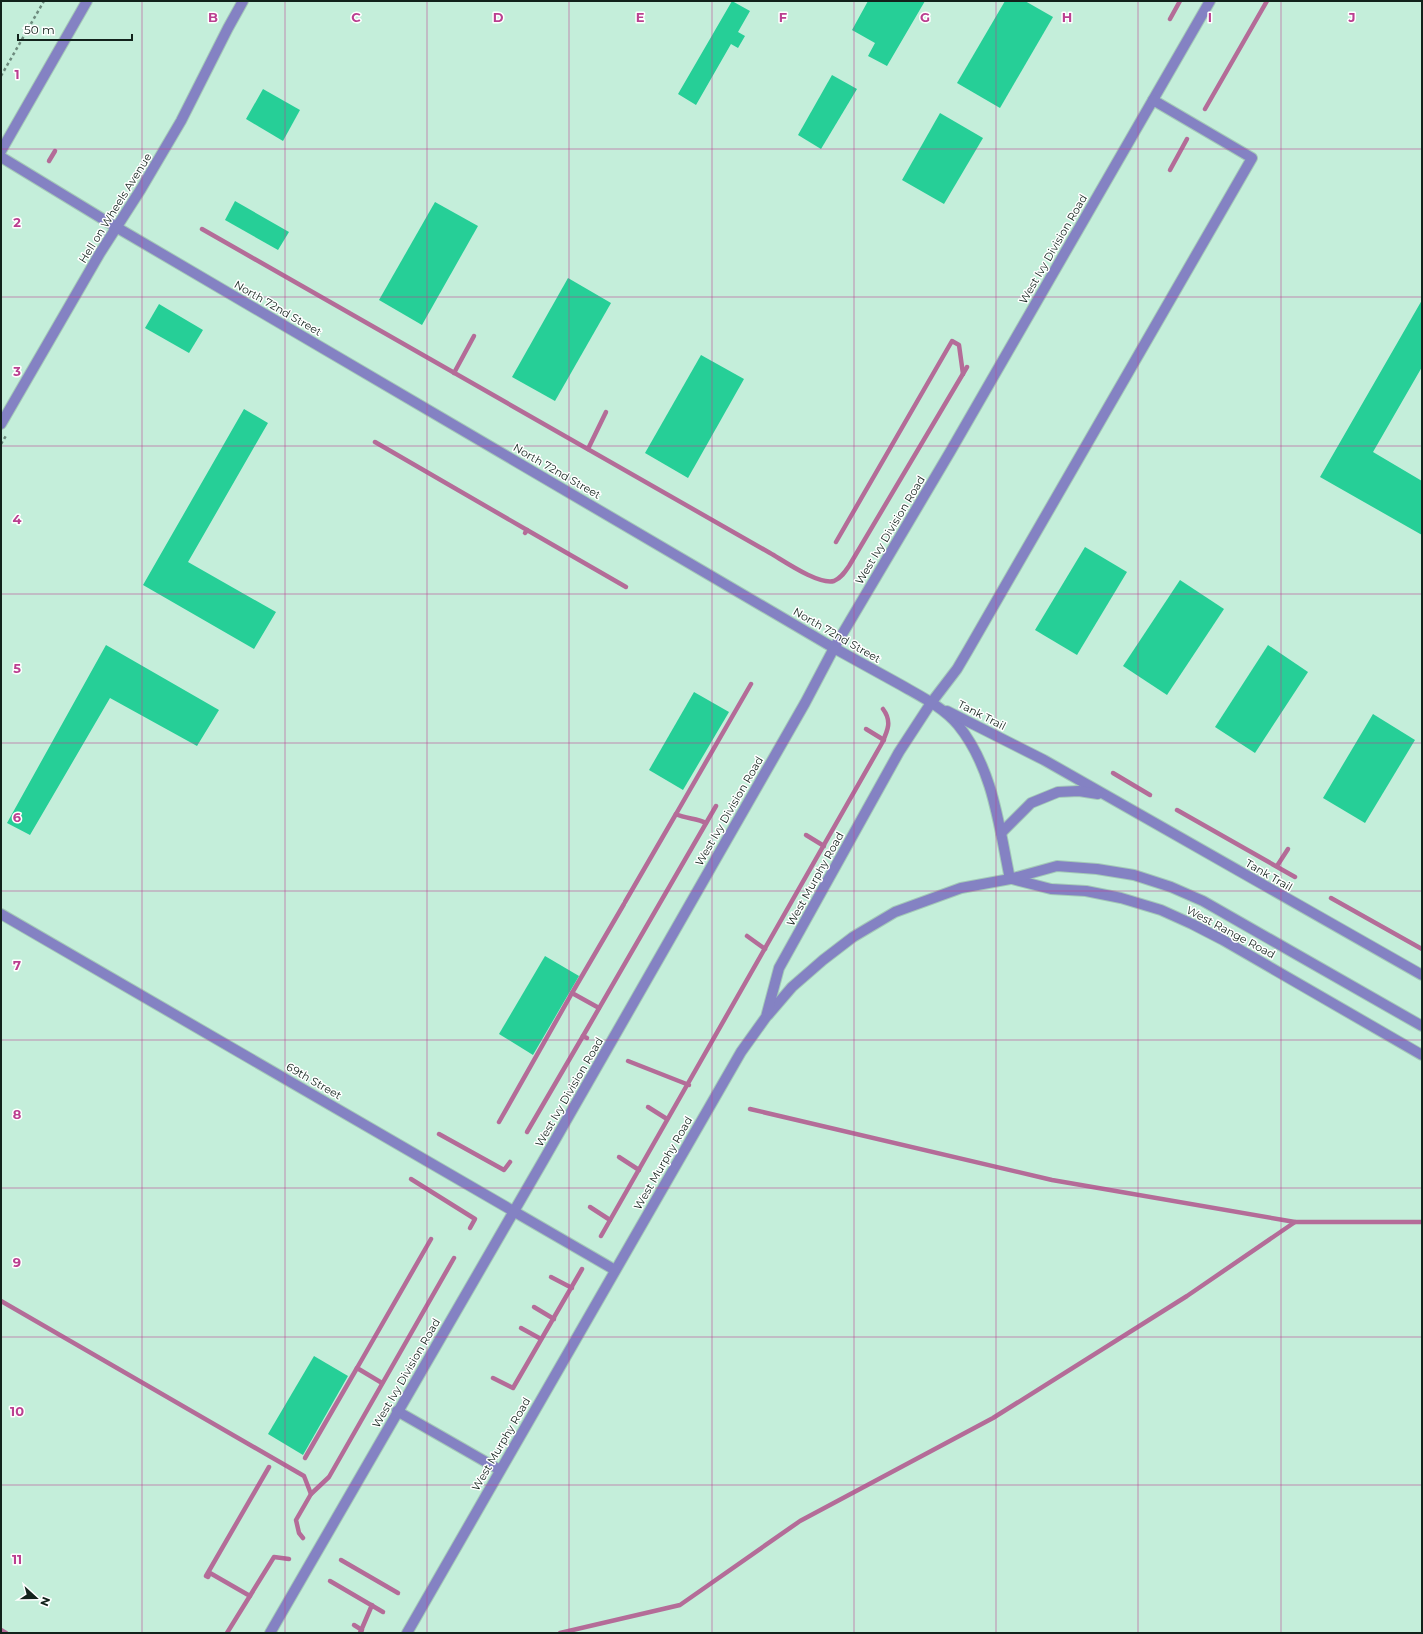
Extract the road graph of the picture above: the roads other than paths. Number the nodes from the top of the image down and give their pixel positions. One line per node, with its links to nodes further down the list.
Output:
1 (87, 1): 5 (street)
2 (244, 1): 7 (street, Hell on Wheels Avenue)
3 (1210, 1): 4 (street, West Ivy Division Road)
4 (1153, 100): 9 (street, West Ivy Division Road); 10 (street, West Murphy Road)
5 (1, 151)
6 (1, 157): 7 (street, North 72nd Street)
7 (116, 227): 8 (street, Hell on Wheels Avenue); 9 (street, North 72nd Street)
8 (1, 424)
9 (834, 648): 10 (street, North 72nd Street); 19 (street, West Ivy Division Road)
10 (931, 702): 11 (street, Tank Trail); 12 (street, North 72nd Street); 16 (street, West Murphy Road)
11 (1105, 795): 12 (street, Tank Trail); 15 (street, Tank Trail)
12 (1001, 832): 13 (street, North 72nd Street)
13 (1010, 879): 16 (street, West Range Road); 17 (street, West Range Road); 18 (street, West Range Road)
14 (1, 914): 19 (street, 69th Street)
15 (1422, 975)
16 (766, 1017): 20 (street, West Murphy Road)
17 (1422, 1026)
18 (1422, 1055)
19 (514, 1211): 20 (street, 69th Street); 21 (street, West Ivy Division Road)
20 (615, 1270): 22 (street, West Murphy Road)
21 (397, 1411): 22 (street); 23 (street, West Ivy Division Road)
22 (500, 1470): 24 (street, West Murphy Road)
23 (270, 1633)
24 (407, 1633)

